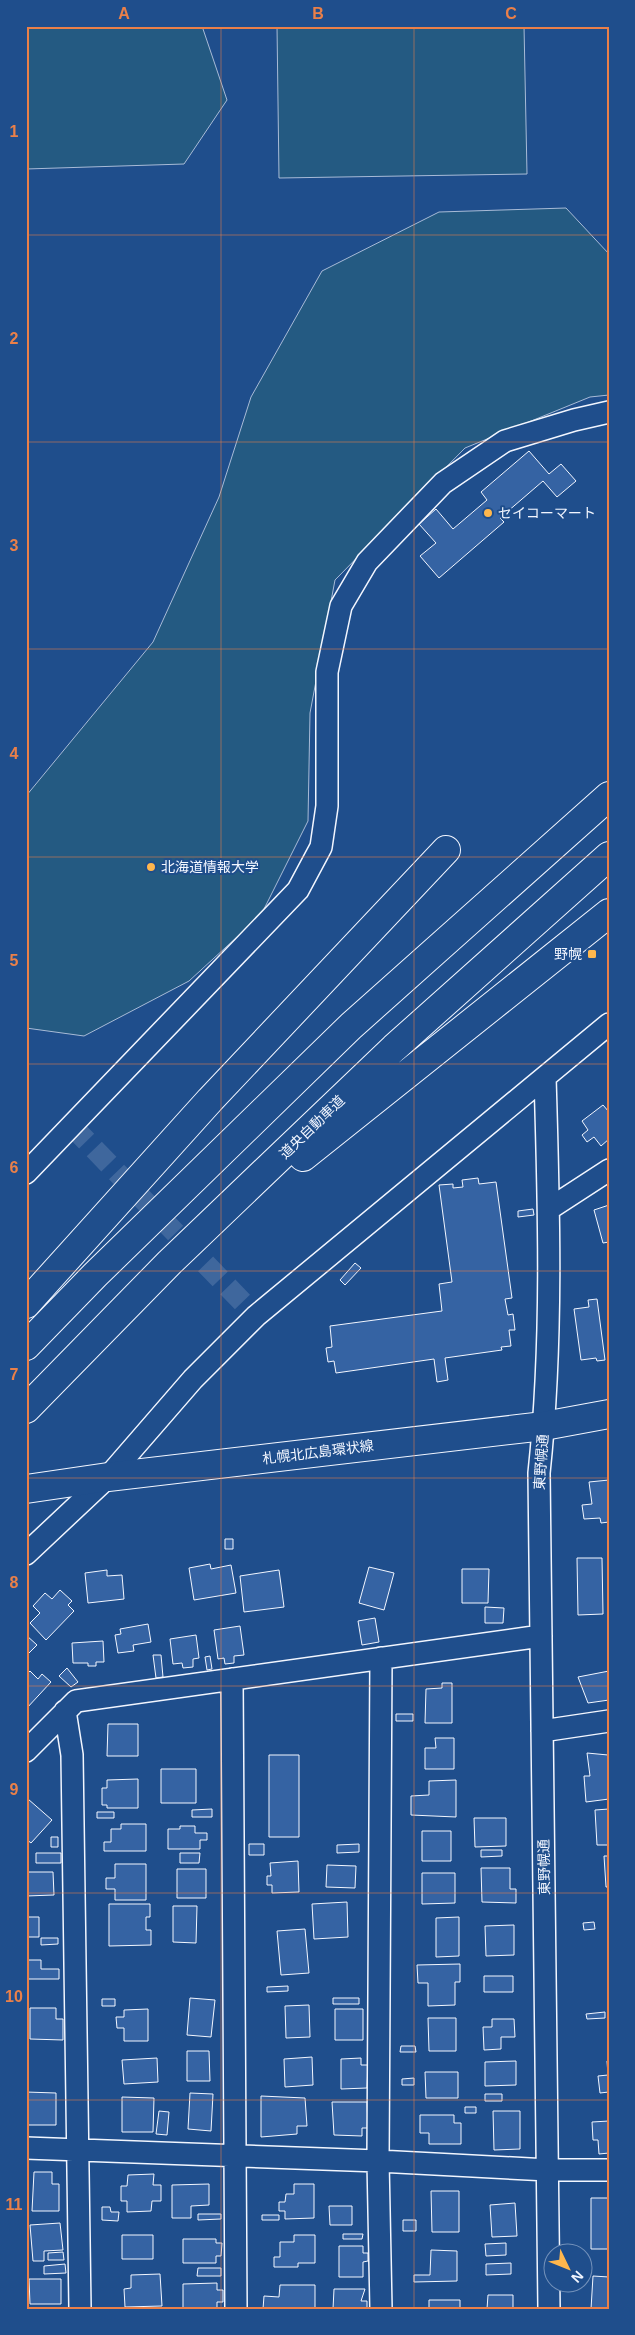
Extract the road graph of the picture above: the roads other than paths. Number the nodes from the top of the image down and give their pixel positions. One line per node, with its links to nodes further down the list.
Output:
1 (609, 412): 9 (street)
2 (609, 796): 13 (main road)
3 (446, 850): 12 (main road)
4 (609, 856): 11 (main road, 道央自動車道)
5 (609, 913): 11 (main road)
6 (609, 1024): 7 (street)
7 (545, 1076): 10 (street, 東野幌通); 17 (street)
8 (609, 1170): 10 (street)
9 (26, 1173)
10 (549, 1209): 16 (street, 東野幌通)
11 (170, 1262): 14 (main road, 道央自動車道)
12 (26, 1304)
13 (26, 1346)
14 (26, 1410)
15 (609, 1414): 16 (main road, 札幌北広島環状線)
16 (544, 1426): 17 (main road, 札幌北広島環状線); 20 (street, 東野幌通)
17 (108, 1477): 18 (main road, 札幌北広島環状線); 19 (street)
18 (26, 1489)
19 (26, 1554)
20 (541, 1636): 21 (street); 25 (street, 東野幌通)
21 (382, 1658): 22 (street); 30 (street)
22 (232, 1679): 23 (street); 29 (street)
23 (65, 1711): 26 (street); 28 (street)
24 (609, 1722): 25 (street)
25 (542, 1731): 31 (street, 東野幌通)
26 (26, 1751)
27 (26, 2148): 28 (street)
28 (78, 2151): 29 (street); 33 (street)
29 (236, 2157): 30 (street); 34 (street)
30 (378, 2161): 31 (street); 35 (street)
31 (548, 2170): 32 (street); 36 (street, 東野幌通)
32 (609, 2170)
33 (80, 2309)
34 (236, 2309)
35 (381, 2309)
36 (550, 2309)

